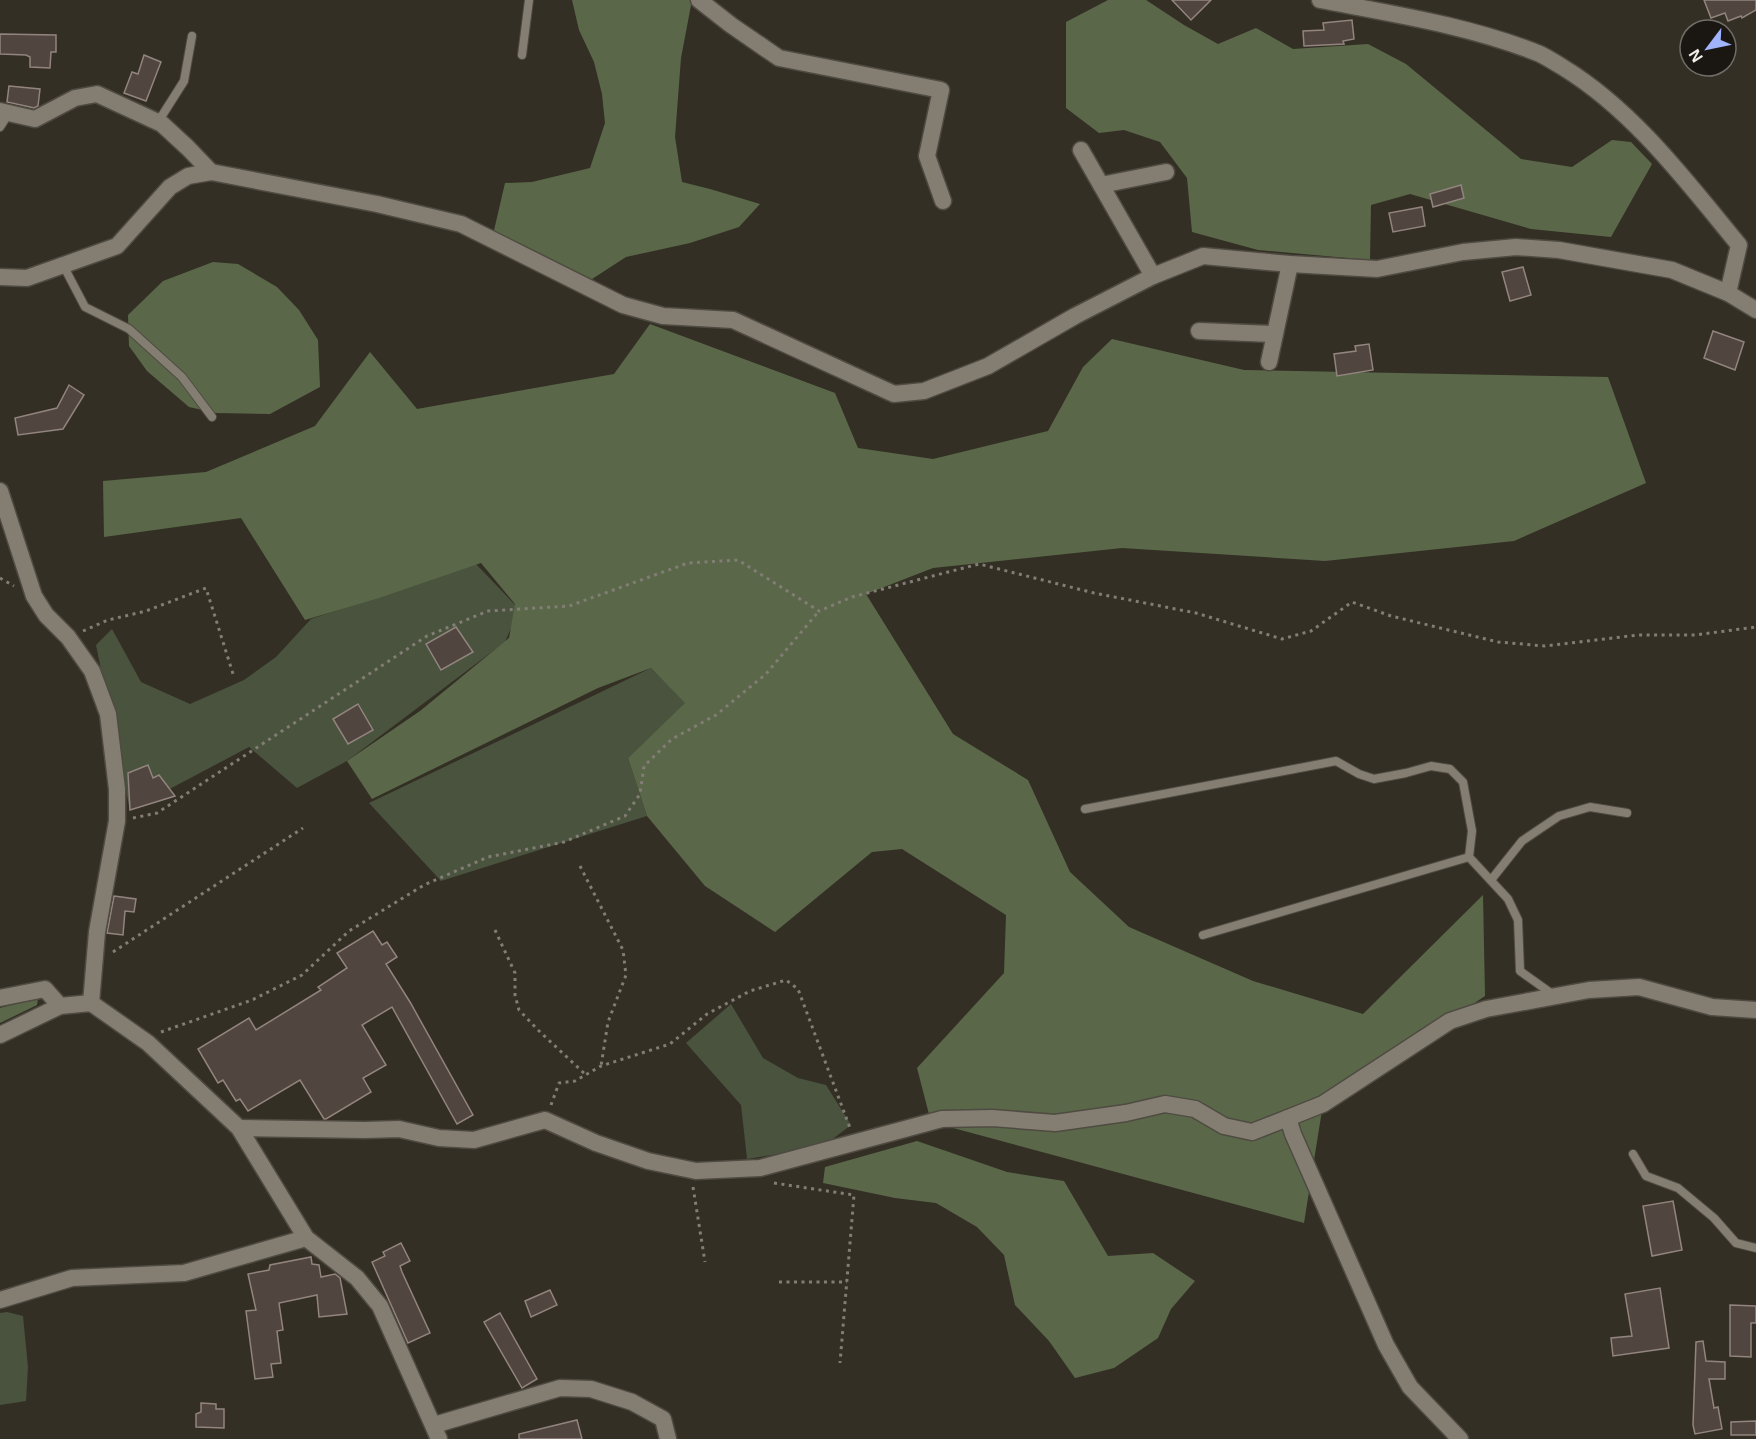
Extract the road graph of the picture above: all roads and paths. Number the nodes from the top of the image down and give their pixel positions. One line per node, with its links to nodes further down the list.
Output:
1 (529, 0): 5 (lane)
2 (699, 0): 12 (street)
3 (1320, 0): 17 (street)
4 (192, 36): 7 (lane)
5 (522, 55)
6 (3, 117): 7 (street)
7 (158, 122): 9 (street)
8 (1081, 150): 11 (street)
9 (211, 172): 14 (street); 15 (street)
10 (1166, 172): 11 (street)
11 (1101, 185): 15 (street)
12 (943, 201)
13 (1290, 264): 15 (street); 17 (street); 20 (street)
14 (63, 265): 16 (street); 22 (lane)
15 (1153, 276)
16 (0, 277)
17 (1728, 293): 18 (street)
18 (1756, 310)
19 (1199, 331): 20 (street)
20 (1275, 334): 21 (street)
21 (1269, 362)
22 (212, 417)
23 (0, 490): 26 (street)
24 (819, 611): 25 (path); 30 (path); 44 (path)
25 (1756, 627)
26 (68, 637): 27 (path); 30 (street)
27 (234, 677)
28 (1085, 809): 32 (lane)
29 (1627, 813): 34 (lane)
30 (117, 821): 37 (street)
31 (303, 828): 37 (path)
32 (1469, 857): 34 (lane); 36 (lane)
33 (580, 866): 45 (path)
34 (1491, 880): 38 (lane)
35 (495, 930): 46 (path)
36 (1203, 935)
37 (94, 965): 40 (street)
38 (1556, 996): 42 (street); 47 (street)
39 (0, 998): 41 (street)
40 (91, 1003): 41 (street); 44 (street)
41 (60, 1006): 43 (street)
42 (1756, 1010)
43 (0, 1035)
44 (142, 1039): 49 (street)
45 (601, 1066): 46 (path); 50 (path)
46 (586, 1075): 48 (path)
47 (1288, 1118): 50 (street); 63 (street)
48 (545, 1120): 49 (street); 53 (street)
49 (238, 1128): 54 (street)
50 (855, 1142): 52 (street)
51 (1633, 1154): 55 (lane)
52 (766, 1167): 53 (street); 58 (path)
53 (690, 1170): 56 (path)
54 (306, 1238): 59 (street); 61 (street)
55 (1756, 1248)
56 (705, 1262)
57 (779, 1282): 58 (path)
58 (847, 1282): 60 (path)
59 (0, 1300)
60 (840, 1363)
61 (436, 1432): 62 (street)
62 (668, 1439)
63 (1460, 1439)

